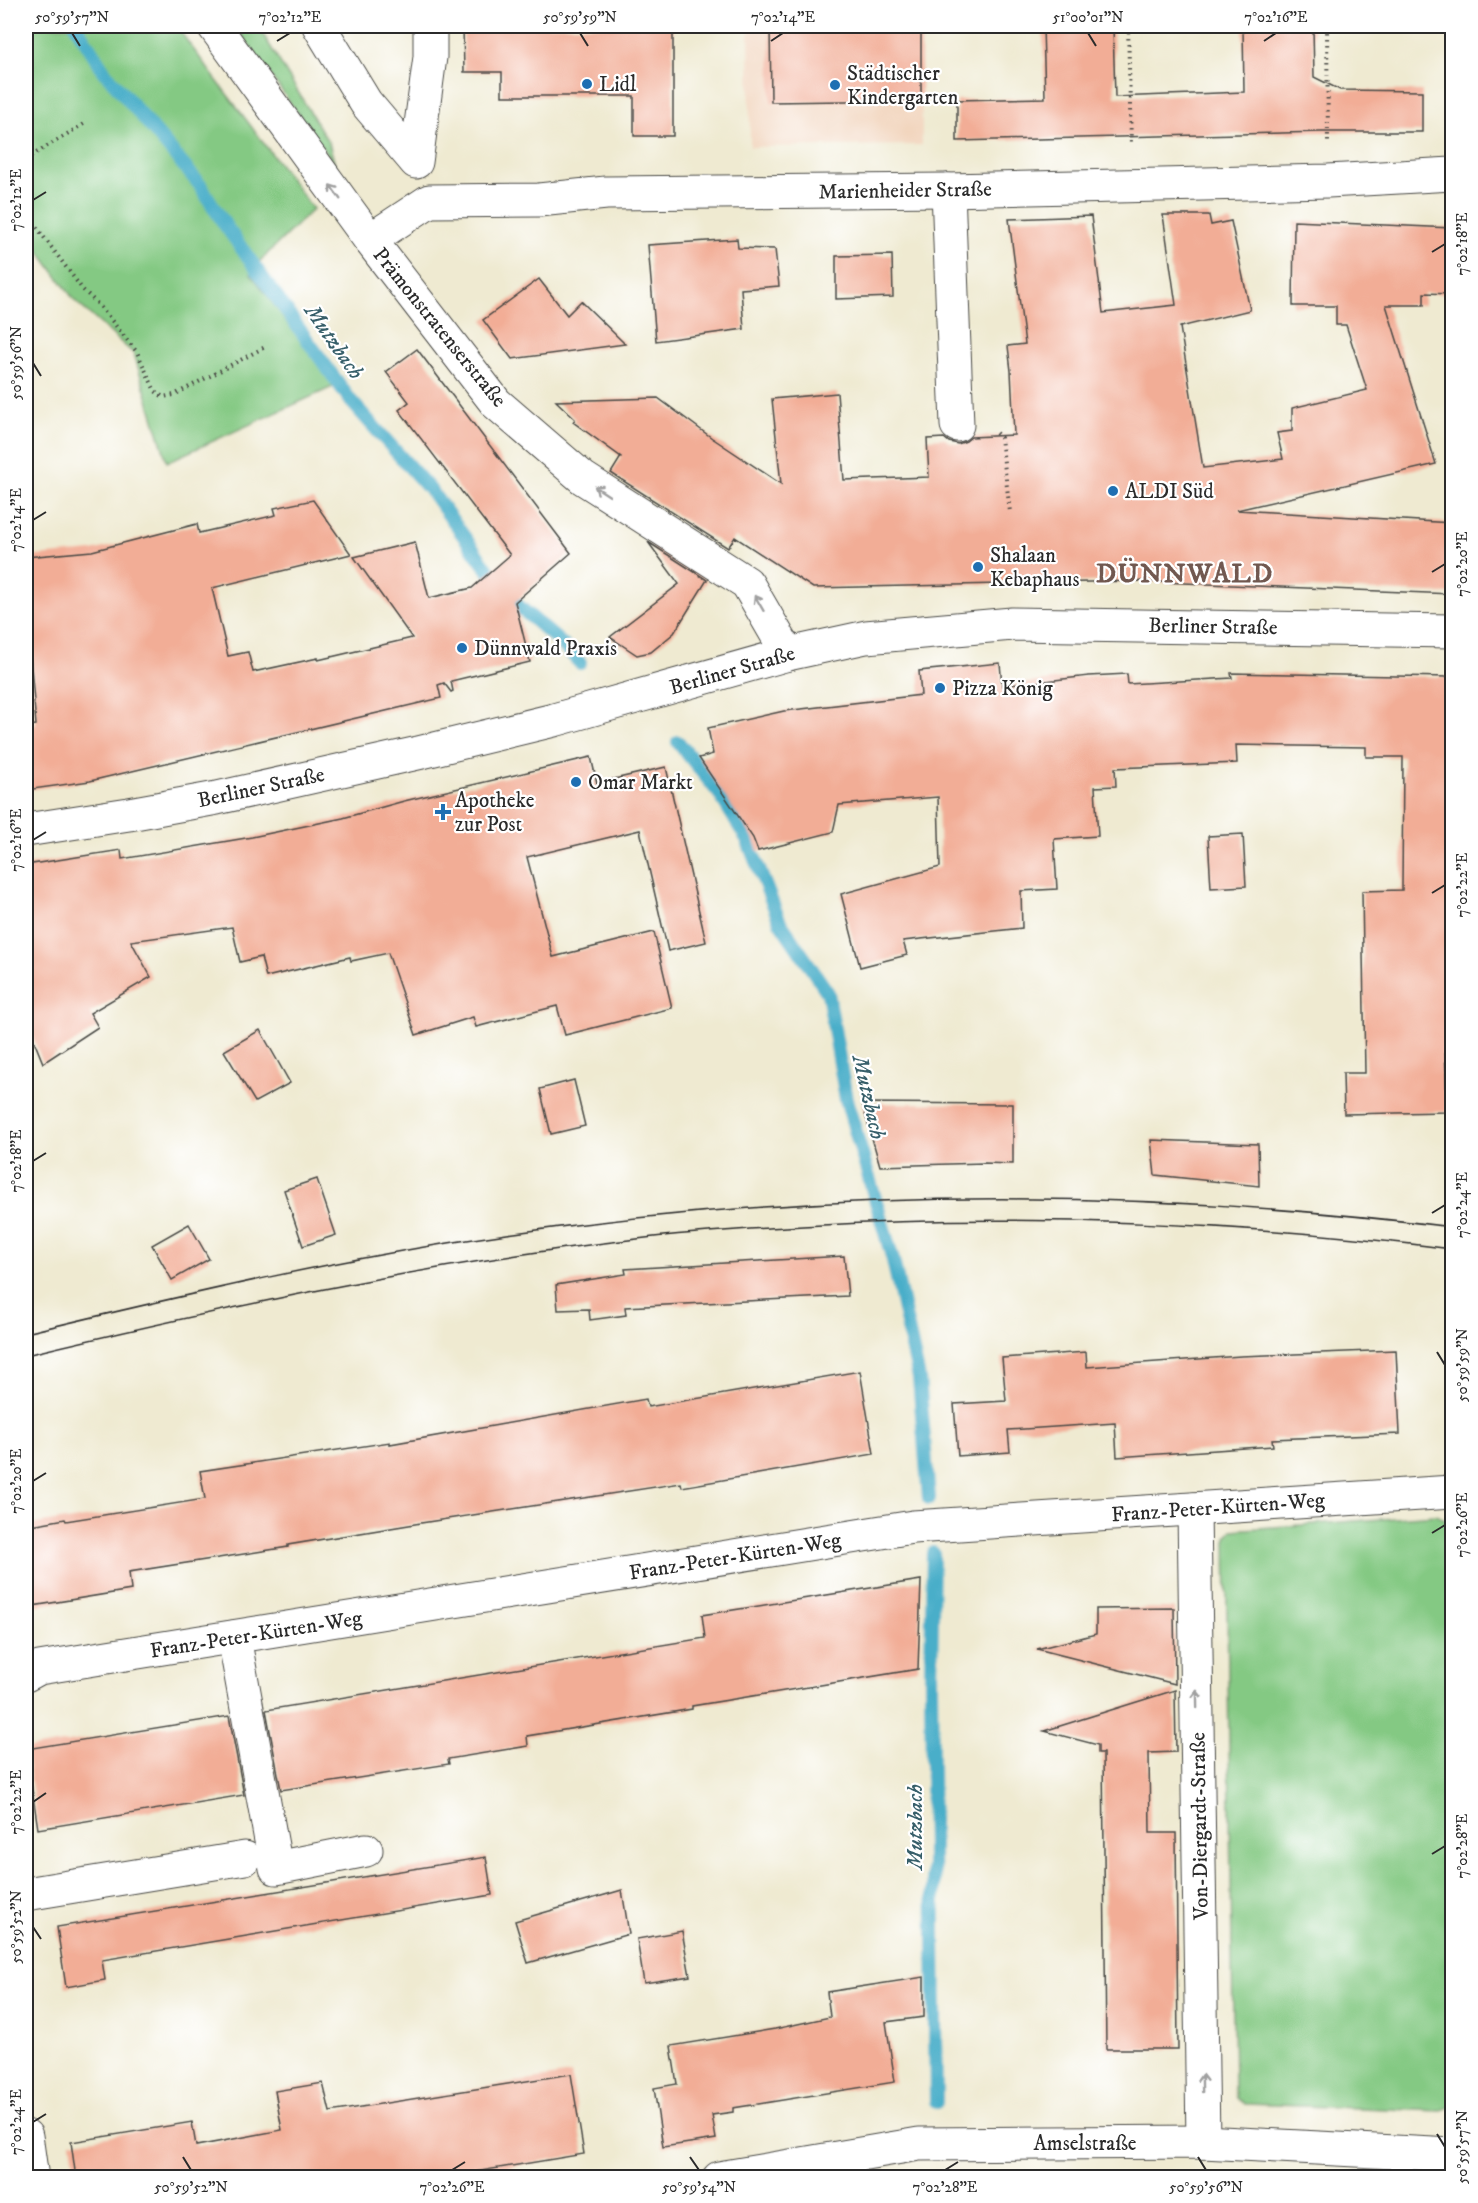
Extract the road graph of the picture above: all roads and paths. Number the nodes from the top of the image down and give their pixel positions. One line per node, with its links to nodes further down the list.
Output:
1 (214, 26): 15 (street, Prämonstratenserstraße, one-way to 1)
2 (319, 26): 8 (street)
3 (430, 26): 8 (street)
4 (1128, 26): 11 (path)
5 (1327, 26): 10 (path)
6 (87, 122): 7 (path)
7 (26, 159)
8 (416, 162): 13 (street)
9 (1452, 174): 10 (street, Marienheider Straße)
10 (1328, 181): 11 (street, Marienheider Straße)
11 (1131, 186): 12 (street, Marienheider Straße)
12 (948, 190): 13 (street, Marienheider Straße); 17 (street)
13 (429, 201): 15 (street)
14 (26, 213): 16 (path)
15 (370, 240): 20 (street, Prämonstratenserstraße, one-way to 15)
16 (265, 347)
17 (957, 425): 18 (path)
18 (1010, 512)
19 (1452, 631): 20 (street, Berliner Straße)
20 (788, 654): 21 (street, Berliner Straße)
21 (26, 830)
22 (1452, 1492): 23 (street, Franz-Peter-Kürten-Weg)
23 (1194, 1509): 24 (street, Franz-Peter-Kürten-Weg); 30 (street, Von-Diergardt-Straße, one-way to 23)
24 (234, 1637): 25 (street, Franz-Peter-Kürten-Weg); 26 (street)
25 (26, 1675)
26 (366, 1850)
27 (245, 1858): 28 (street)
28 (26, 1894)
29 (26, 2136): 32 (street)
30 (1203, 2142): 31 (street, Amselstraße); 33 (street, Amselstraße)
31 (1452, 2155)
32 (32, 2178)
33 (719, 2178)

